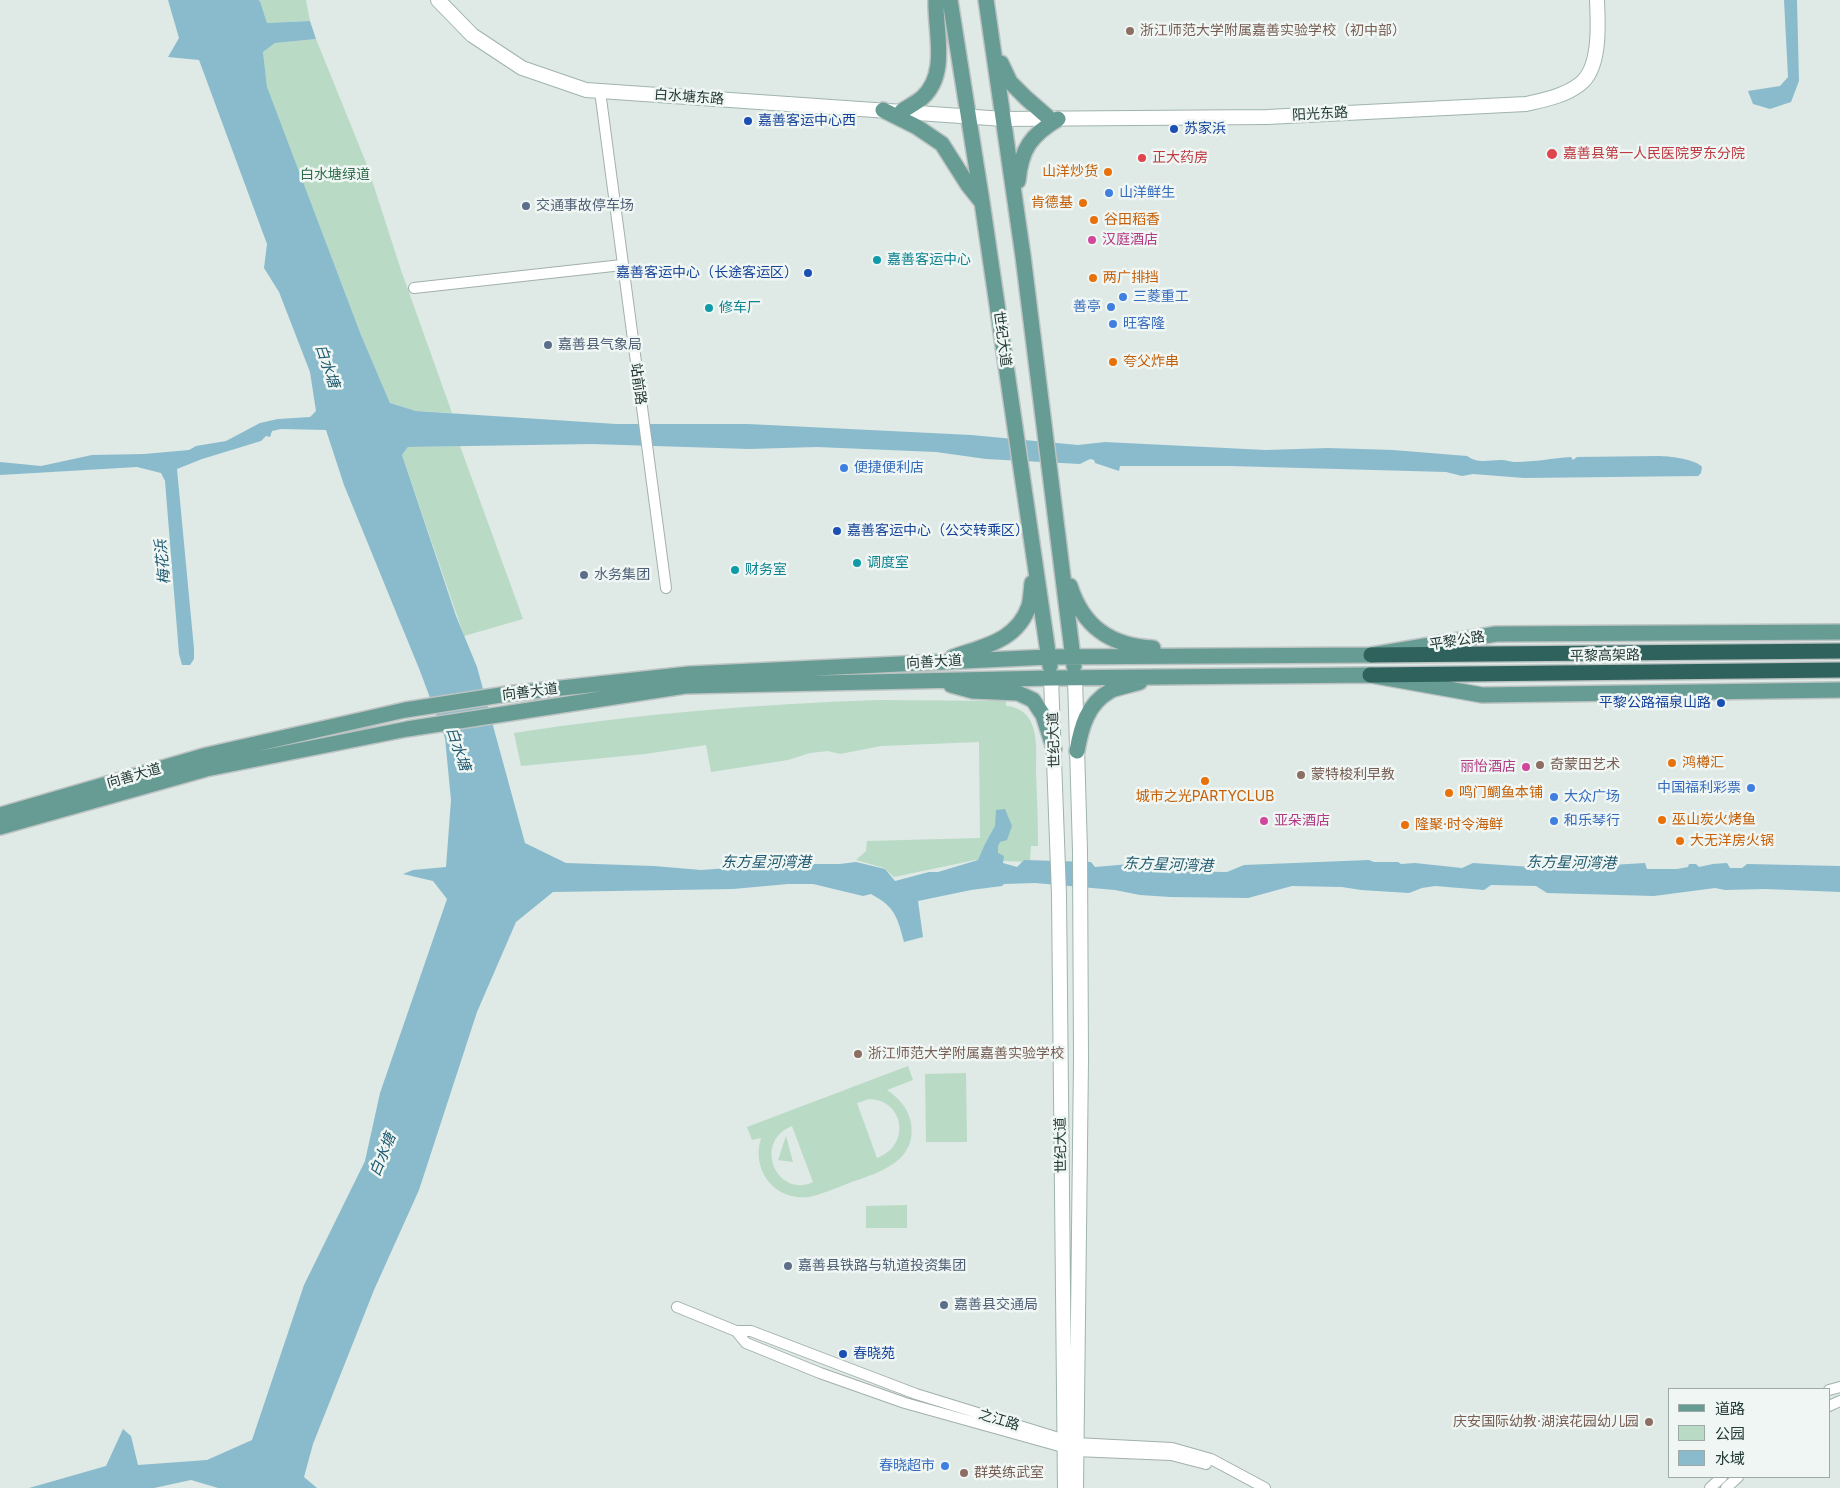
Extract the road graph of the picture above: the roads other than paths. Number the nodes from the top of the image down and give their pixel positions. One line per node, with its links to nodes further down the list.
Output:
1 (438, 0): 7 (main road, 白水塘东路)
2 (936, 0): 9 (main road)
3 (950, 0): 10 (main road, 世纪大道)
4 (986, 0): 6 (main road, 世纪大道)
5 (1597, 0): 12 (main road, 阳光东路)
6 (994, 47): 11 (main road, 世纪大道); 12 (main road)
7 (600, 90): 8 (main road, 白水塘东路); 15 (street, 站前路)
8 (883, 110): 9 (main road, 白水塘东路); 13 (main road)
9 (902, 111): 10 (main road, 白水塘东路)
10 (968, 116): 11 (main road, 阳光东路); 13 (main road, 世纪大道)
11 (1004, 119): 12 (main road, 阳光东路); 14 (main road, 世纪大道)
12 (1054, 119): 14 (main road)
13 (982, 202): 18 (main road, 世纪大道)
14 (1023, 256): 17 (main road, 世纪大道)
15 (622, 265): 16 (street); 19 (street, 站前路)
16 (414, 288)
17 (1061, 557): 23 (main road); 25 (main road, 世纪大道)
18 (1034, 561): 24 (main road, 世纪大道); 26 (main road)
19 (666, 588)
20 (1840, 632): 22 (main road, 平黎公路)
21 (1840, 650): 22 (highway, 平黎高架路)
22 (1371, 655): 23 (main road, 平黎公路)
23 (1208, 656): 25 (main road, 平黎公路)
24 (1048, 657): 25 (main road, 向善大道); 26 (main road, 向善大道); 30 (main road, 世纪大道)
25 (1074, 657): 31 (main road, 世纪大道)
26 (940, 662): 36 (main road, 向善大道)
27 (1840, 670): 28 (highway, 平黎高架路)
28 (1370, 675): 29 (main road); 33 (main road)
29 (1155, 677): 31 (main road); 35 (main road)
30 (1052, 678): 31 (main road, 向善大道); 32 (main road, 向善大道); 34 (main road, 世纪大道)
31 (1075, 678): 35 (main road, 世纪大道)
32 (937, 681): 34 (main road); 37 (main road, 向善大道)
33 (1840, 690)
34 (1054, 749): 39 (main road, 世纪大道)
35 (1077, 751): 39 (main road, 世纪大道)
36 (0, 815)
37 (0, 827)
38 (677, 1307): 39 (street, 之江路)
39 (1071, 1446): 42 (main road, 世纪大道); 43 (main road, 世纪大道); 44 (street, 之江路); 45 (street, 之江路)
40 (1721, 1478): 46 (street)
41 (1737, 1478): 47 (street)
42 (1065, 1488)
43 (1076, 1488)
44 (1250, 1488)
45 (1265, 1488)
46 (1710, 1488)
47 (1726, 1488)

